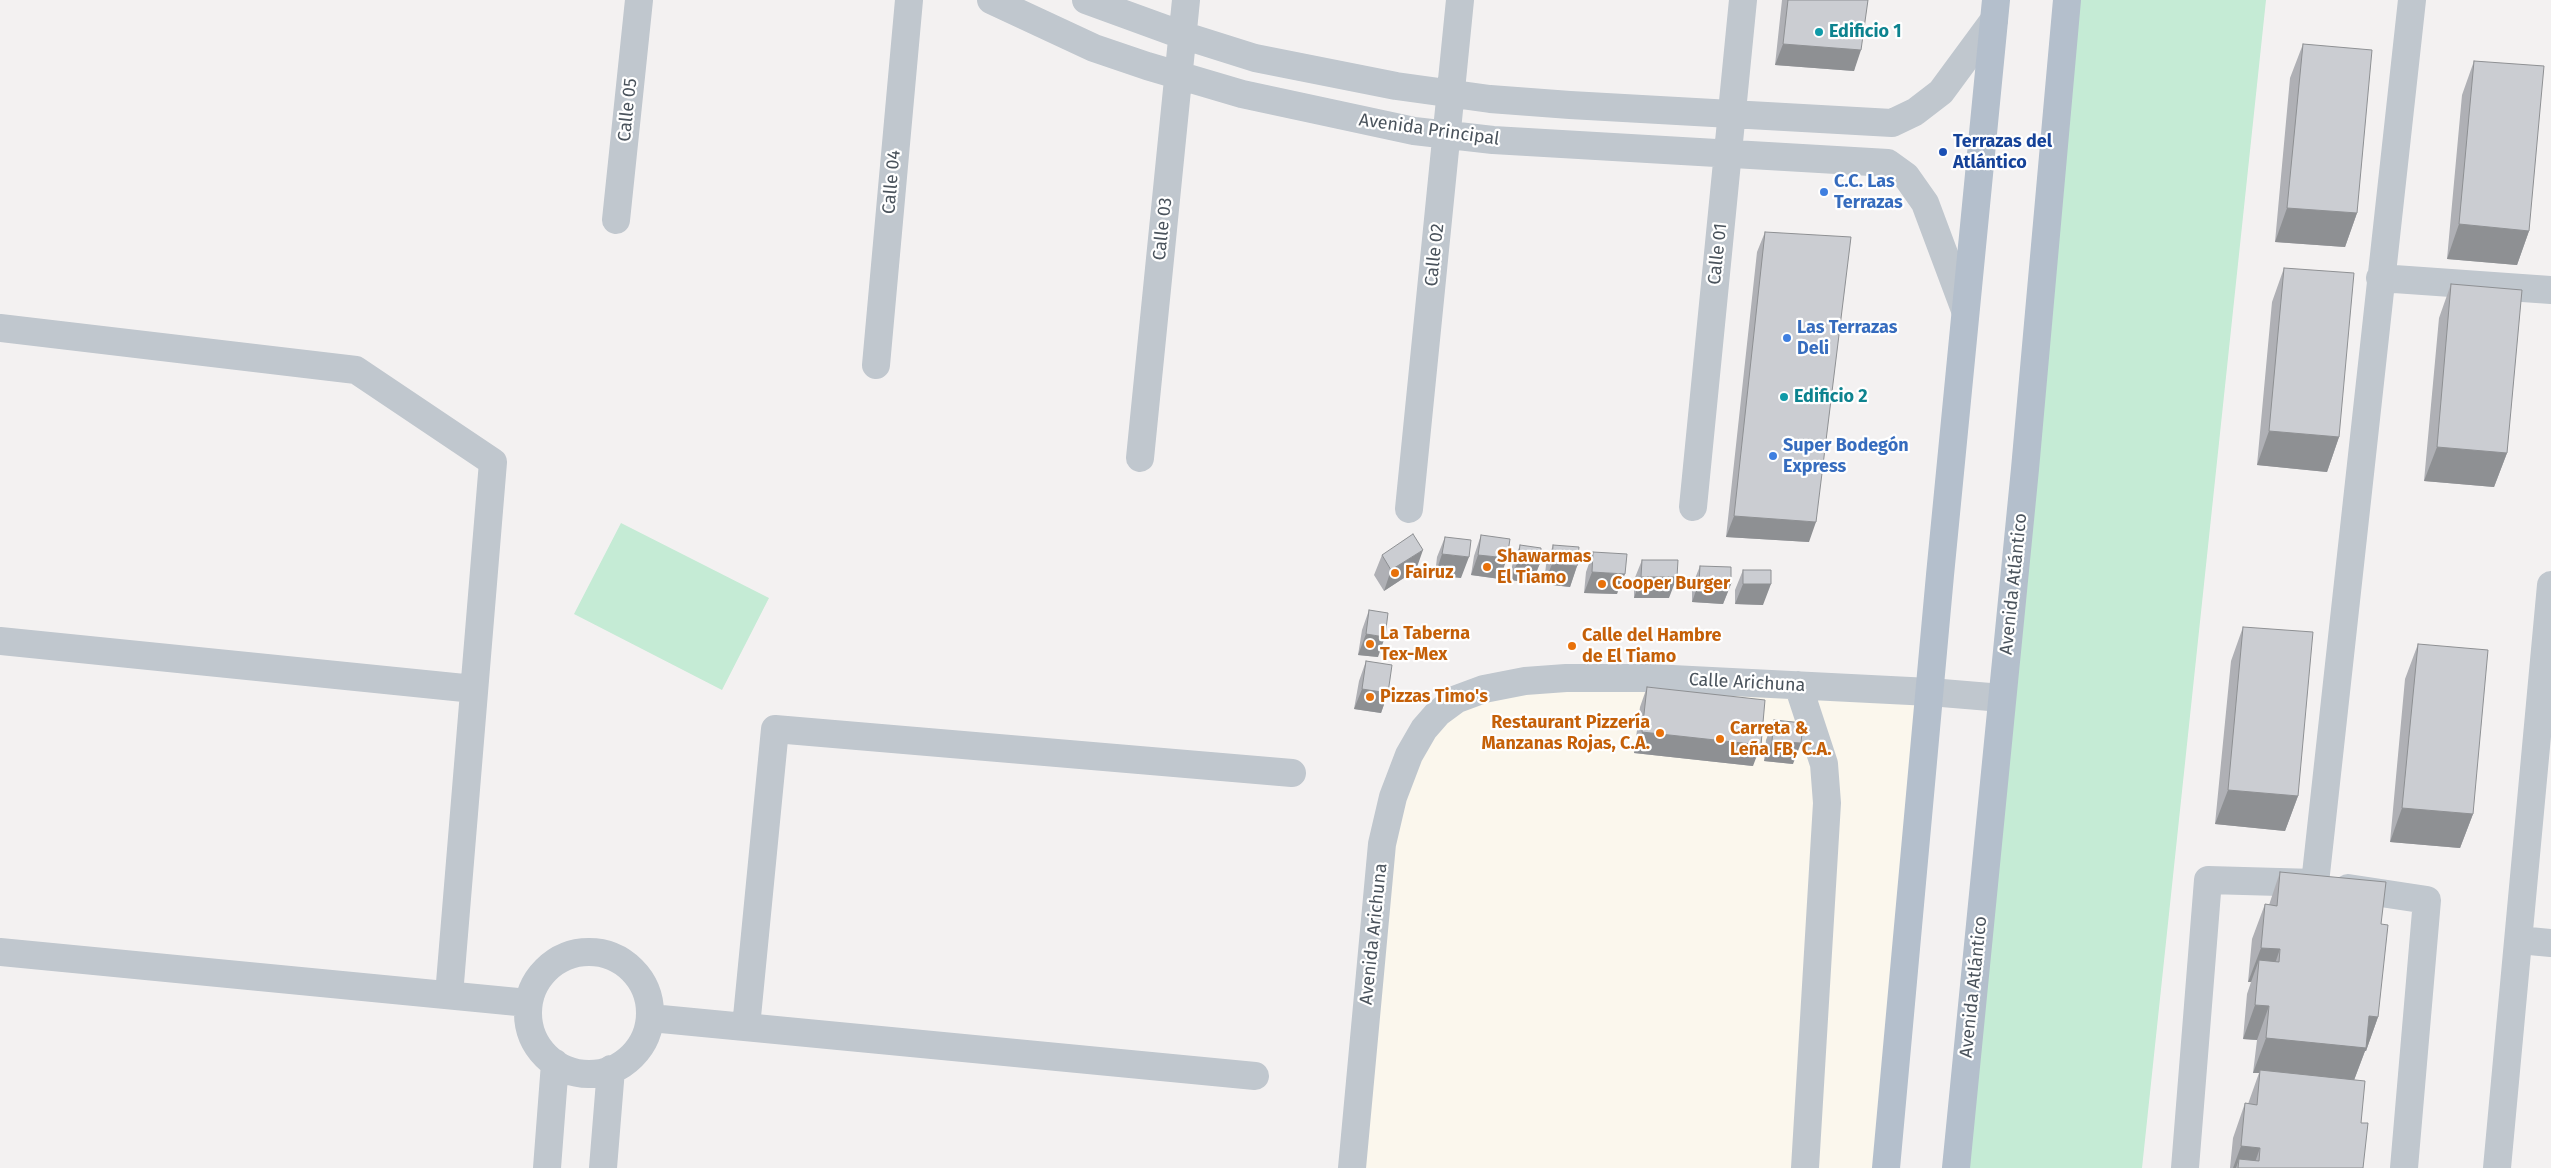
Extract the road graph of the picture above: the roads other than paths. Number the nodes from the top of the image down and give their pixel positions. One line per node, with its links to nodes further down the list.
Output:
1 (639, 0): 17 (street, Calle 05)
2 (909, 0): 22 (street, Calle 04)
3 (990, 0): 12 (street, Avenida Principal)
4 (1086, 0): 11 (street)
5 (1186, 0): 11 (street, Calle 03)
6 (1460, 0): 13 (street, Calle 02)
7 (1743, 0): 14 (street, Calle 01)
8 (2067, 0): 32 (main road, Avenida Atlántico)
9 (2412, 0): 18 (street)
10 (1995, 10): 14 (street); 20 (main road)
11 (1182, 35): 12 (street, Calle 03); 13 (street)
12 (1179, 76): 15 (street, Avenida Principal); 23 (street, Calle 03)
13 (1451, 94): 14 (street); 15 (street, Calle 02)
14 (1733, 114): 16 (street, Calle 01)
15 (1447, 134): 16 (street, Avenida Principal); 25 (street, Calle 02)
16 (1728, 155): 20 (street, Avenida Principal); 24 (street, Calle 01)
17 (616, 220)
18 (2380, 278): 19 (street); 35 (street)
19 (2551, 290)
20 (1965, 310): 31 (main road)
21 (0, 328): 30 (street)
22 (876, 365)
23 (1140, 458)
24 (1693, 507)
25 (1408, 509)
26 (2551, 585): 27 (street)
27 (2549, 634): 36 (street)
28 (0, 641): 30 (street)
29 (1798, 685): 31 (street, Calle Arichuna); 33 (street, Calle Arichuna); 49 (street)
30 (474, 689): 39 (street)
31 (1930, 692): 32 (street, Calle Arichuna); 50 (main road)
32 (2002, 698): 51 (main road, Avenida Atlántico)
33 (1438, 713): 48 (street, Avenida Arichuna)
34 (1292, 774): 42 (street)
35 (2315, 882): 52 (street); 53 (street)
36 (2519, 940): 37 (street); 54 (street)
37 (2551, 942)
38 (0, 952): 39 (street)
39 (449, 995): 40 (street)
40 (528, 1003): 41 (street); 43 (street)
41 (651, 1018): 42 (street); 44 (street)
42 (746, 1027): 45 (street)
43 (555, 1063): 44 (street); 46 (street)
44 (611, 1069): 47 (street)
45 (1255, 1076)
46 (547, 1168)
47 (604, 1168)
48 (1352, 1168)
49 (1805, 1168)
50 (1886, 1168)
51 (1956, 1168)
52 (2185, 1168)
53 (2404, 1168)
54 (2497, 1168)

